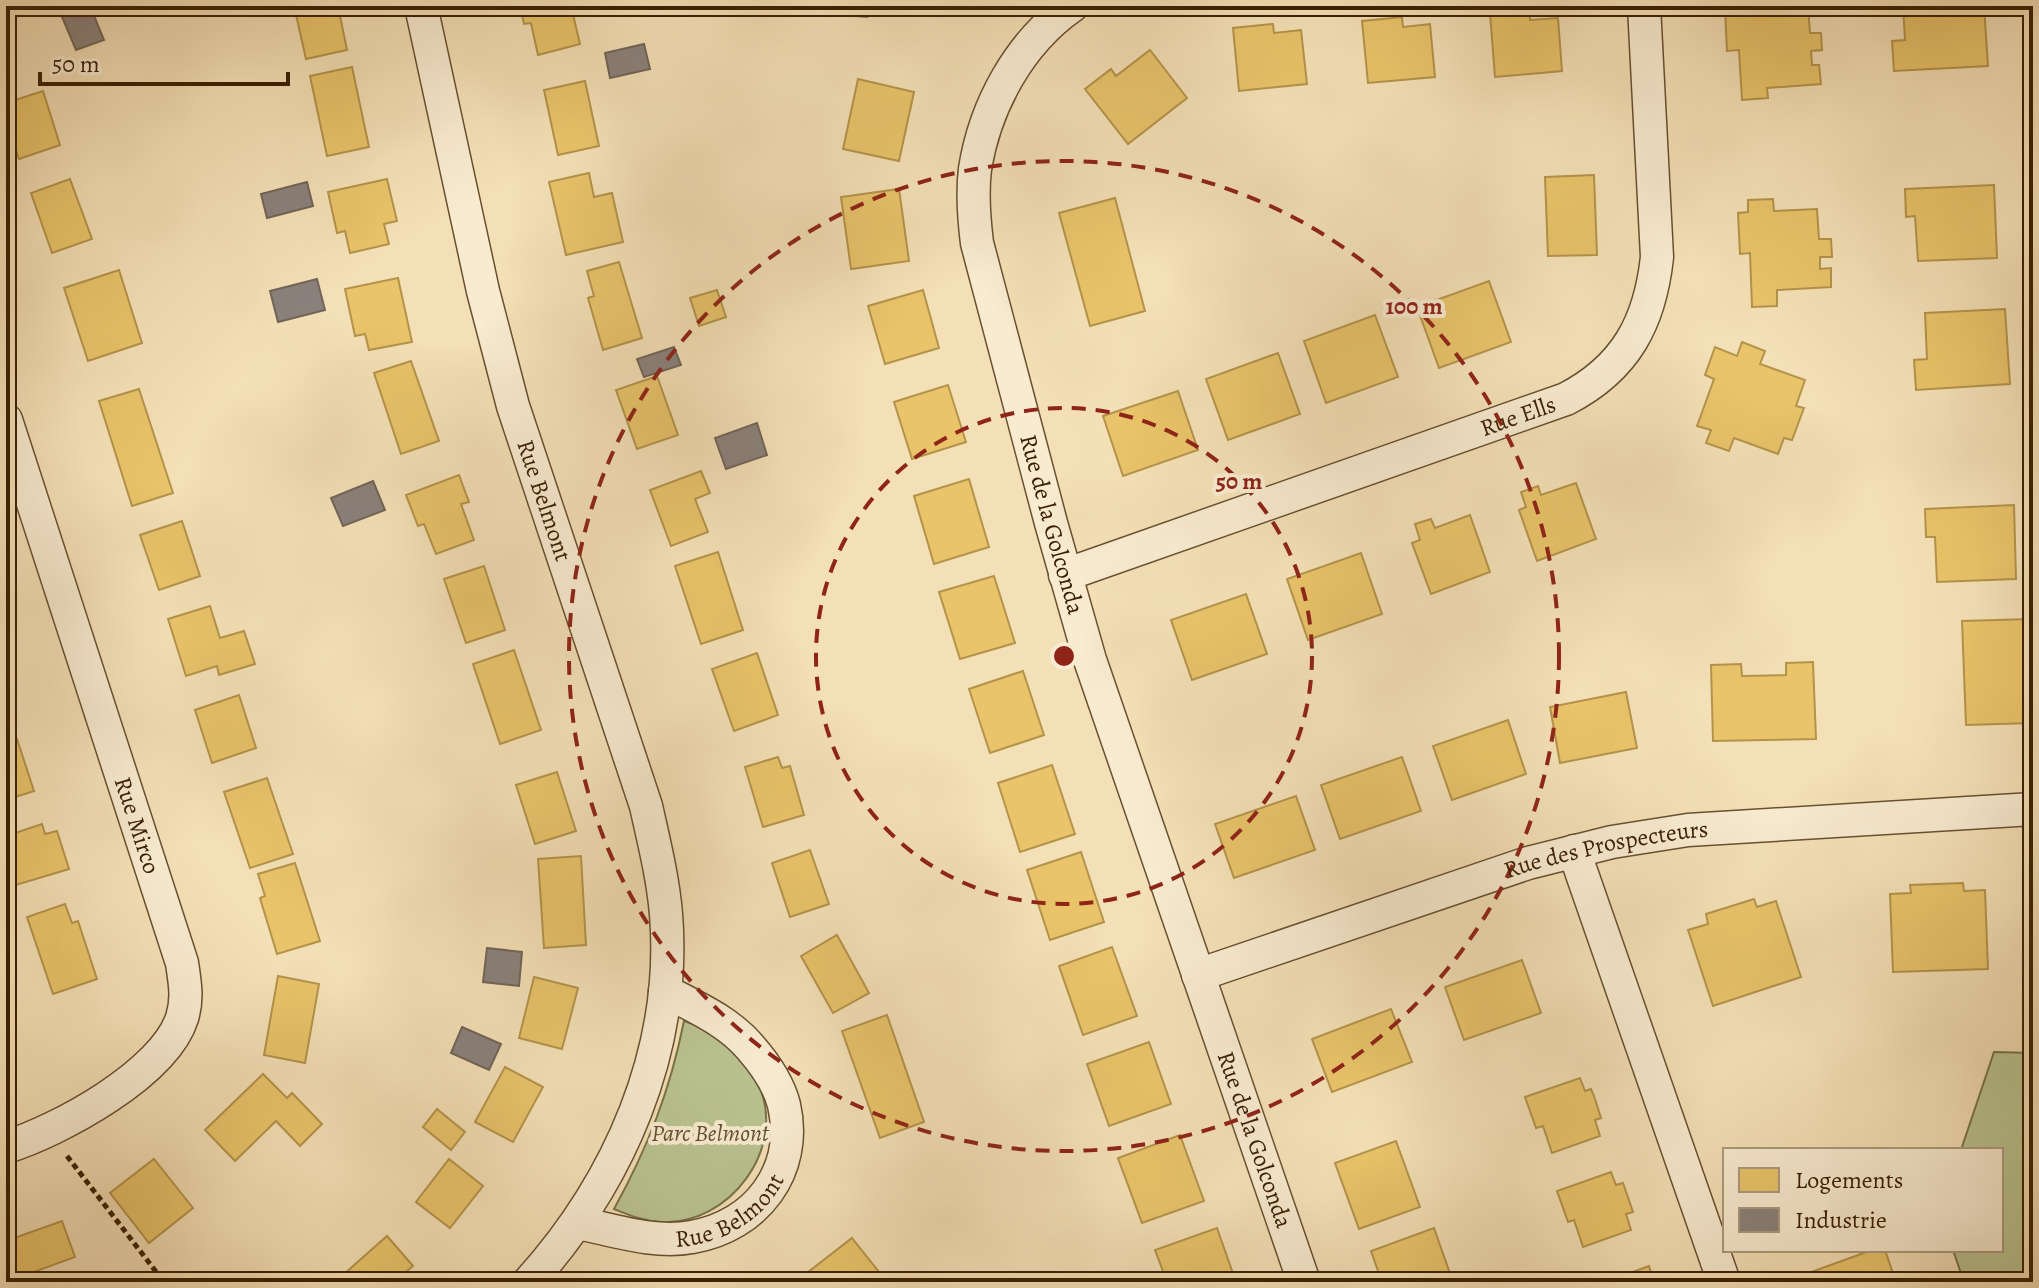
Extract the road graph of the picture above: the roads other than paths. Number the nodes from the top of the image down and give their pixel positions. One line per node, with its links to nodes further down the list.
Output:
1 (421, 6): 9 (street, Rue Belmont)
2 (1072, 6): 5 (street, Rue de la Golconda)
3 (1644, 6): 5 (street, Rue Ells)
4 (6, 420): 10 (street, Rue Mirco)
5 (1065, 575): 8 (street, Rue de la Golconda)
6 (2033, 809): 7 (street, Rue des Prospecteurs)
7 (1574, 851): 8 (street, Rue des Prospecteurs); 14 (street)
8 (1198, 975): 13 (street, Rue de la Golconda)
9 (665, 991): 11 (street, Rue Belmont); 11 (street, Rue Belmont)
10 (6, 1147)
11 (578, 1223): 12 (street, Rue Belmont)
12 (529, 1282)
13 (1304, 1282)
14 (1724, 1282)

